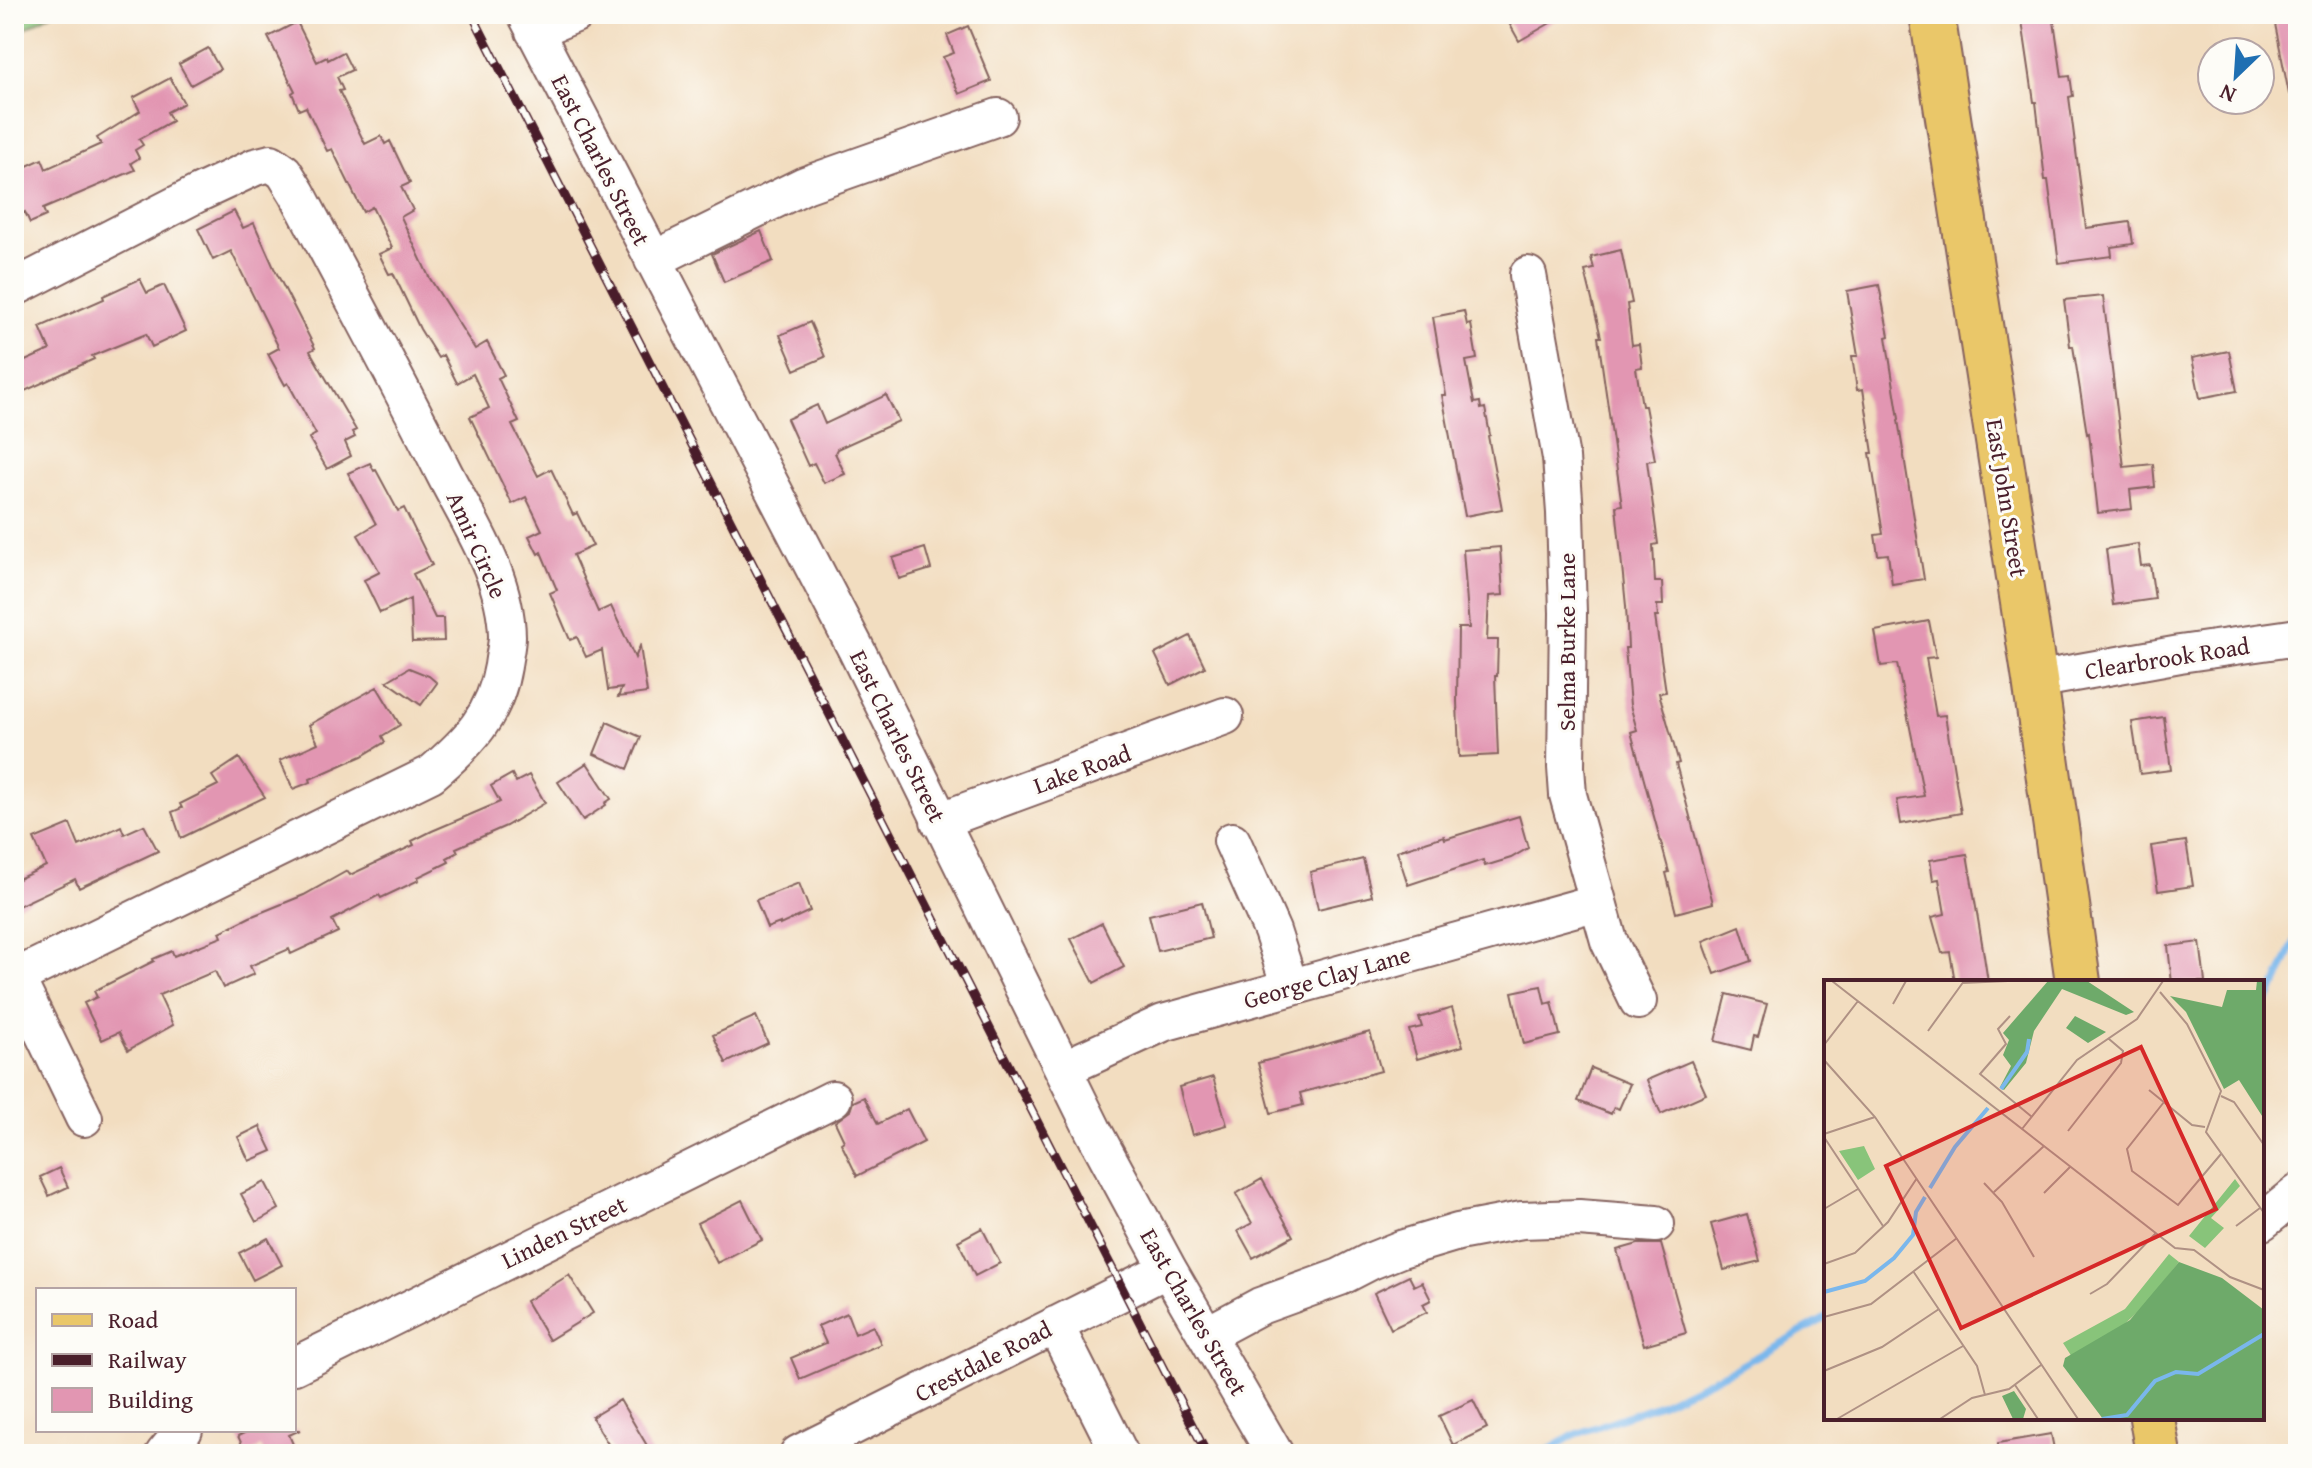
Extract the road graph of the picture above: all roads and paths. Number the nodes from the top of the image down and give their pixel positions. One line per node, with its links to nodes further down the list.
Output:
1 (575, 14): 3 (street)
2 (1932, 14): 9 (main road, East John Street)
3 (530, 22): 5 (street, East Charles Street)
4 (998, 117): 5 (street)
5 (653, 260): 11 (street, East Charles Street)
6 (1528, 275): 13 (street, Selma Burke Lane)
7 (14, 288): 14 (street, Amir Circle)
8 (2298, 637): 9 (street, Clearbrook Road)
9 (2035, 680): 15 (main road, East John Street)
10 (1225, 716): 11 (street, Lake Road)
11 (939, 821): 18 (street, East Charles Street)
12 (1232, 841): 16 (street)
13 (1598, 902): 16 (street, George Clay Lane); 17 (street, Selma Burke Lane)
14 (15, 975): 20 (street)
15 (2078, 980)
16 (1290, 987): 18 (street, George Clay Lane)
17 (1638, 1001)
18 (1063, 1069): 24 (street, East Charles Street)
19 (833, 1099): 27 (street, Linden Street)
20 (84, 1118)
21 (2298, 1193): 22 (street)
22 (2264, 1220)
23 (1656, 1224): 26 (street)
24 (1168, 1269): 25 (street, Crestdale Road); 26 (street, East Charles Street)
25 (1055, 1325): 31 (street, Crestdale Road); 32 (street)
26 (1206, 1335): 33 (street, East Charles Street)
27 (296, 1365)
28 (2152, 1420): 34 (main road)
29 (182, 1432): 30 (street)
30 (164, 1454)
31 (798, 1454)
32 (1120, 1454)
33 (1275, 1454)
34 (2158, 1454)

